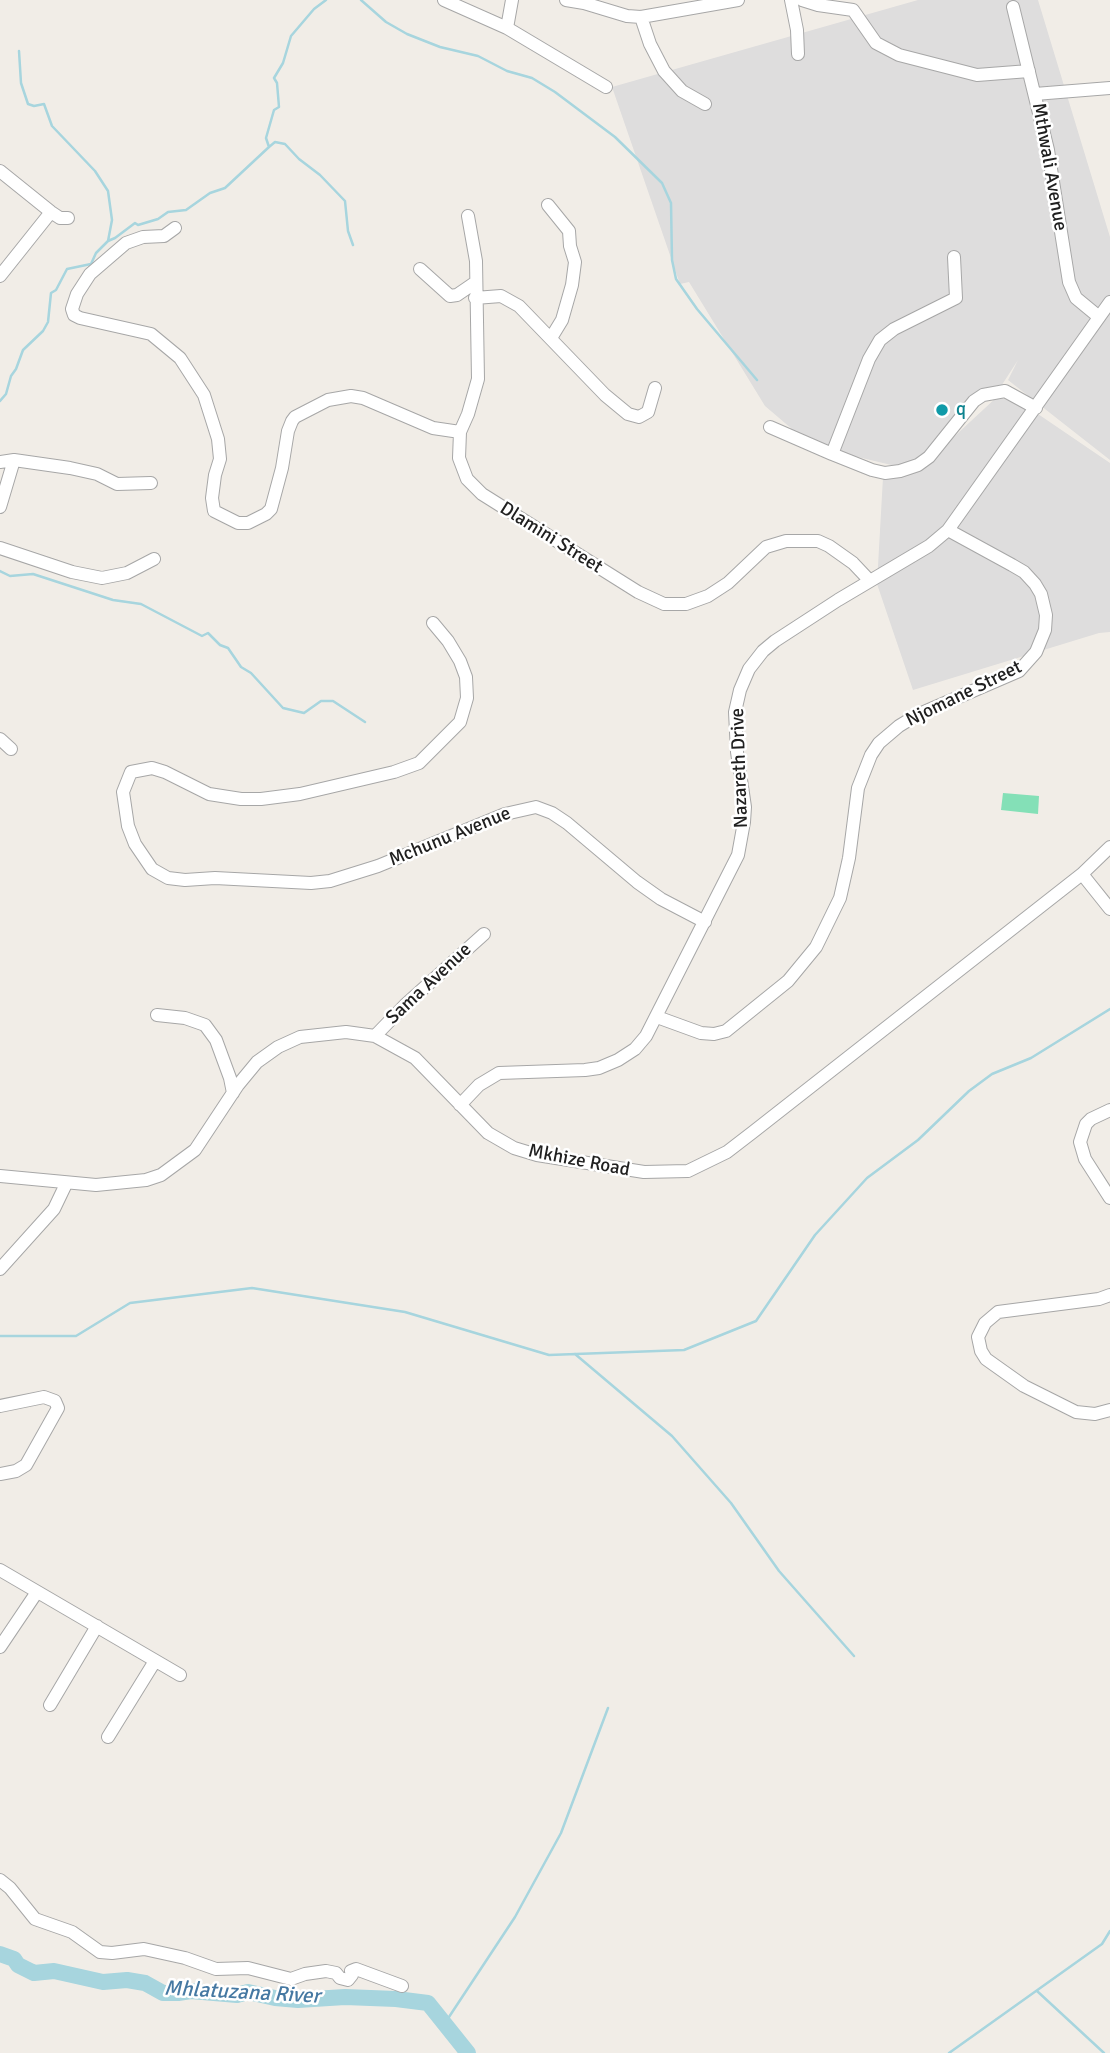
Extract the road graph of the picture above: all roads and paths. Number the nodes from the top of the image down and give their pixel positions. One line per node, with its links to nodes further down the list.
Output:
1 (444, 0): 9 (street)
2 (512, 0): 9 (street)
3 (566, 0): 8 (street)
4 (738, 0): 8 (street)
5 (791, 0): 10 (street)
6 (802, 0): 11 (street)
7 (1013, 8): 11 (street, Mthwali Avenue)
8 (641, 17): 15 (street)
9 (508, 28): 12 (street)
10 (798, 54)
11 (1029, 71): 14 (street, Mthwali Avenue)
12 (606, 87)
13 (1110, 88): 14 (street)
14 (1035, 94): 28 (street, Mthwali Avenue)
15 (705, 104)
16 (0, 171): 18 (street)
17 (548, 205): 29 (street)
18 (51, 212): 20 (street); 24 (street)
19 (468, 216): 25 (street, Dlamini Street)
20 (68, 218)
21 (175, 228): 33 (street)
22 (954, 257): 34 (street)
23 (419, 269): 25 (street)
24 (0, 276)
25 (476, 282): 26 (street, Dlamini Street)
26 (475, 298): 29 (street); 33 (street, Dlamini Street)
27 (1110, 302): 28 (street, Nazareth Drive)
28 (1099, 317): 31 (street, Nazareth Drive)
29 (551, 338): 30 (street)
30 (655, 388)
31 (1036, 408): 34 (street); 39 (street, Nazareth Drive)
32 (770, 427): 34 (street)
33 (460, 432): 42 (street, Dlamini Street)
34 (832, 454)
35 (14, 460): 36 (street); 37 (street); 38 (street)
36 (0, 462)
37 (150, 483)
38 (0, 507)
39 (948, 530): 42 (street, Nazareth Drive); 52 (street, Njomane Street)
40 (0, 548): 41 (street)
41 (154, 559)
42 (870, 581): 49 (street, Nazareth Drive)
43 (433, 623): 49 (street, Mchunu Avenue)
44 (0, 739): 45 (street)
45 (11, 748)
46 (1110, 847): 47 (street, Mkhize Road)
47 (1082, 874): 48 (street); 55 (street, Mkhize Road)
48 (1110, 909)
49 (705, 922): 52 (street, Nazareth Drive)
50 (484, 934): 53 (street, Sama Avenue)
51 (157, 1015): 54 (street)
52 (657, 1017): 55 (street, Nazareth Drive)
53 (375, 1036): 54 (street, Mkhize Road); 55 (street, Mkhize Road)
54 (233, 1093): 58 (street, Mkhize Road)
55 (460, 1105)
56 (1110, 1110): 59 (street)
57 (3, 1175): 58 (street, Mkhize Road)
58 (66, 1184): 60 (street)
59 (1110, 1198)
60 (0, 1269)
61 (1110, 1295): 63 (street)
62 (0, 1406): 64 (street)
63 (1110, 1409)
64 (0, 1474)
65 (0, 1570): 66 (street)
66 (37, 1592): 67 (street); 68 (street)
67 (97, 1626): 69 (street); 71 (street)
68 (0, 1647)
69 (155, 1661): 70 (street); 72 (street)
70 (180, 1675)
71 (50, 1705)
72 (108, 1737)
73 (0, 1880): 74 (street)
74 (402, 1986)

